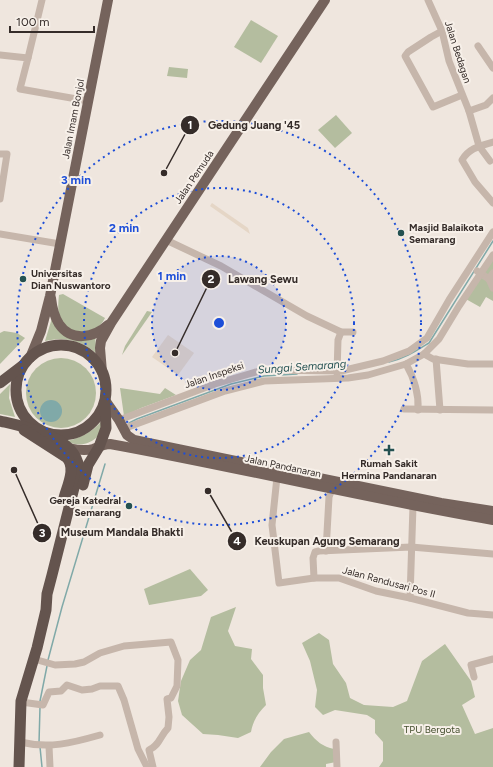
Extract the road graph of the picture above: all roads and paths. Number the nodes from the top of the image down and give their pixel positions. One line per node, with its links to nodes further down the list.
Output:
1 (42, 0): 8 (street)
2 (108, 0): 12 (main road, Jalan Imam Bonjol)
3 (325, 0): 23 (main road, Jalan Pemuda)
4 (428, 0): 5 (street, Jalan Bedagan)
5 (442, 31): 10 (street, Jalan Bedagan); 10 (street)
6 (478, 46): 9 (street)
7 (0, 55): 8 (street)
8 (28, 58): 12 (street)
9 (493, 68)
10 (462, 95): 13 (street, Jalan Bedagan)
11 (493, 98): 13 (street)
12 (88, 101): 24 (main road, Jalan Imam Bonjol)
13 (469, 111): 15 (street, Jalan Bedagan)
14 (493, 142): 15 (street)
15 (479, 146): 17 (street); 20 (street)
16 (0, 154): 18 (street)
17 (490, 161)
18 (1, 183): 19 (street)
19 (0, 199)
20 (493, 203)
21 (493, 232): 26 (street, Jalan Inspeksi)
22 (0, 234): 24 (street)
23 (166, 240): 32 (main road, Jalan Pemuda); 33 (street)
24 (60, 244): 29 (main road, Jalan Imam Bonjol)
25 (493, 255): 26 (street)
26 (476, 271): 27 (street); 30 (street, Jalan Inspeksi); 31 (street)
27 (491, 276): 28 (street)
28 (493, 288)
29 (50, 296): 32 (main road); 37 (main road, Jalan Imam Bonjol)
30 (450, 300): 31 (street); 41 (street, Jalan Inspeksi)
31 (458, 306): 35 (street)
32 (111, 323): 40 (main road, Jalan Pemuda)
33 (341, 332): 34 (street); 41 (street)
34 (354, 332)
35 (424, 354): 36 (street); 38 (street)
36 (436, 359): 39 (street); 46 (street)
37 (27, 361): 40 (highway); 42 (highway); 50 (highway)
38 (406, 364): 41 (street); 45 (street)
39 (493, 364)
40 (102, 372): 43 (highway)
41 (337, 375): 49 (street); 49 (street, Jalan Inspeksi)
42 (0, 383)
43 (105, 400): 49 (main road, Jalan Pandanaran); 50 (highway); 51 (highway)
44 (404, 409): 45 (street)
45 (418, 410): 46 (street)
46 (440, 410): 47 (street)
47 (493, 410)
48 (2, 422): 50 (highway); 58 (highway)
49 (121, 424): 56 (main road, Jalan Pandanaran)
50 (41, 431): 52 (highway)
51 (98, 447): 52 (main road, Jalan Pandanaran); 53 (main road, Jalan Pandanaran); 64 (highway)
52 (69, 448): 58 (highway)
53 (277, 477): 54 (main road, Jalan Pandanaran); 62 (street, Jalan Randusari Pos II)
54 (332, 489): 55 (main road, Jalan Pandanaran); 60 (street)
55 (413, 506): 57 (main road, Jalan Pandanaran); 59 (street)
56 (493, 511)
57 (493, 520)
58 (64, 527): 64 (highway)
59 (411, 547): 60 (street); 61 (street); 63 (street)
60 (326, 551): 62 (street)
61 (493, 554)
62 (314, 578): 63 (street, Jalan Randusari Pos II)
63 (410, 598): 65 (street, Jalan Randusari Pos II)
64 (46, 610): 67 (highway)
65 (493, 615)
66 (493, 659): 68 (street)
67 (37, 660): 69 (highway); 77 (street)
68 (474, 677)
69 (21, 702): 71 (highway); 76 (street)
70 (100, 736): 73 (street)
71 (20, 742): 73 (street); 74 (highway)
72 (336, 742): 78 (street)
73 (42, 746): 75 (street)
74 (19, 767)
75 (50, 767)
76 (147, 767)
77 (153, 767)
78 (337, 767)

